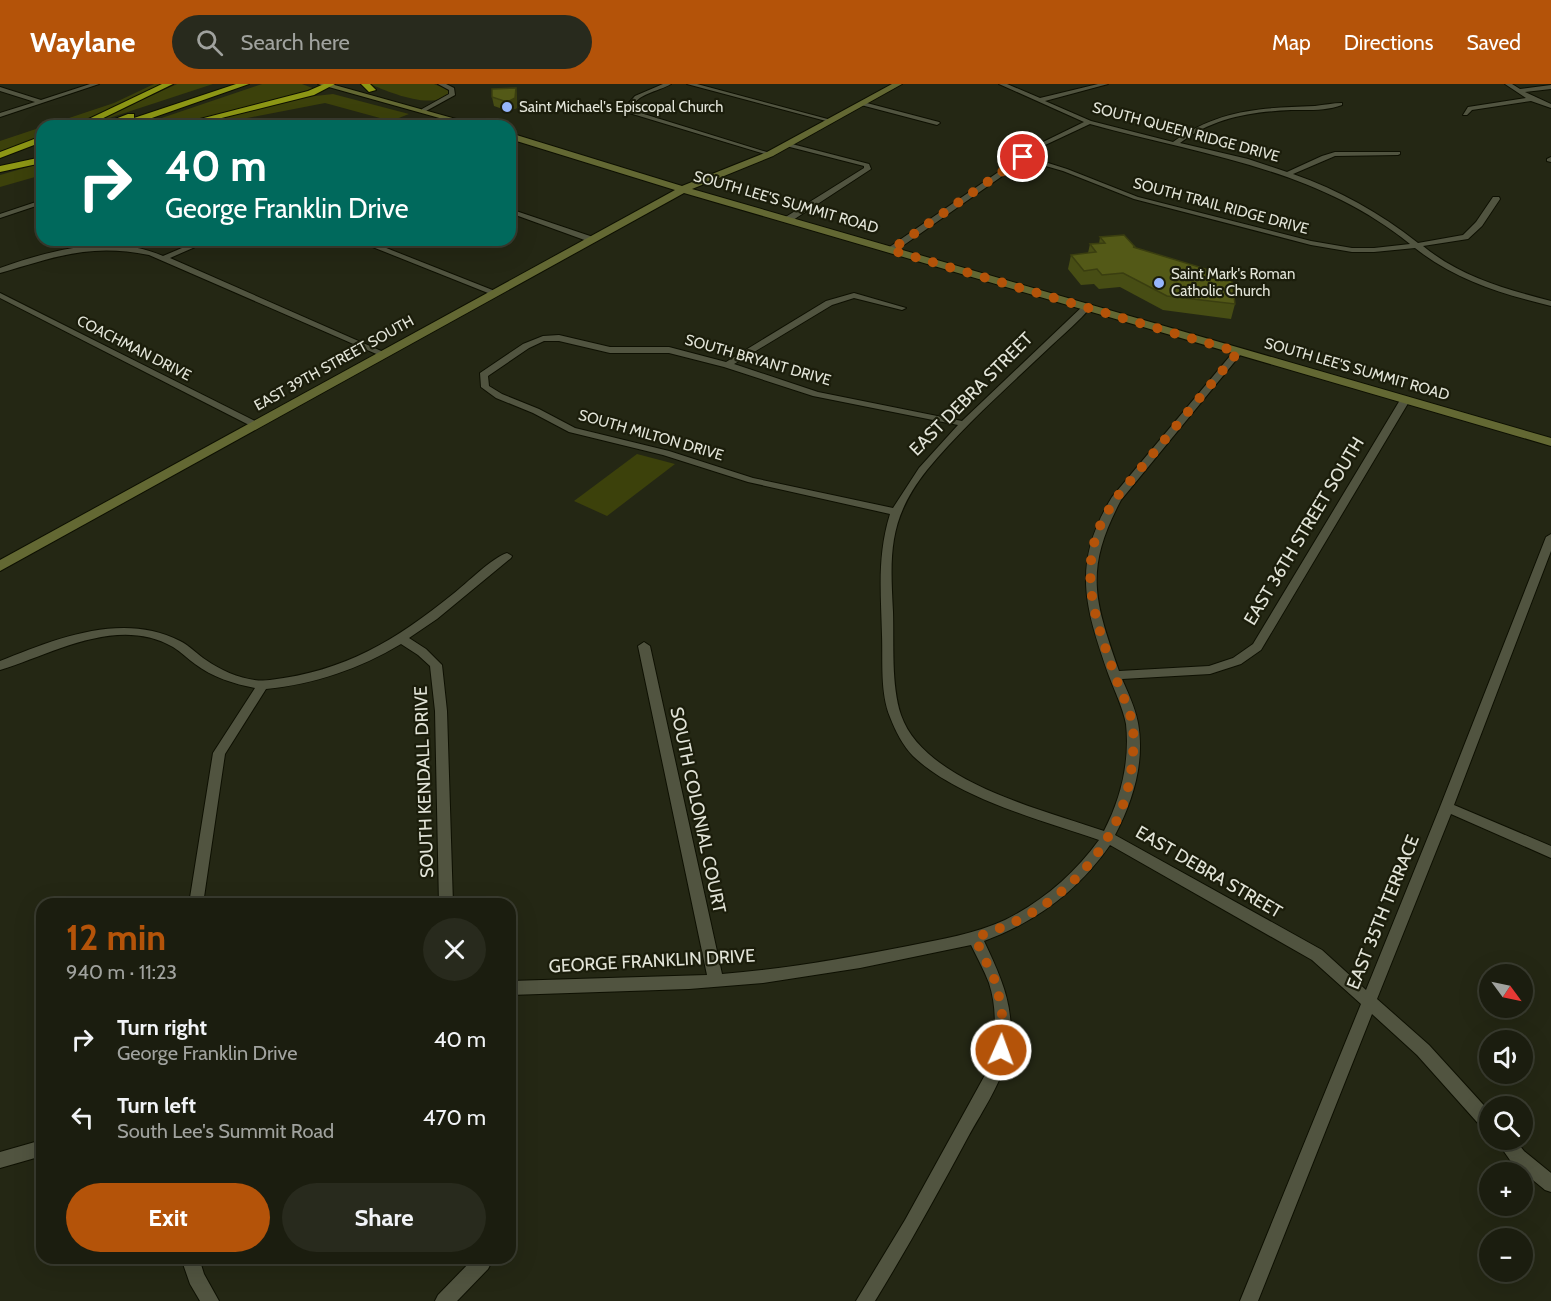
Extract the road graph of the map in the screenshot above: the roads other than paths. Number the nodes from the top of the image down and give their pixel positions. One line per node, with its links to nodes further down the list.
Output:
1 (96, 84): 22 (street)
2 (169, 84): 29 (highway)
3 (226, 84): 30 (highway)
4 (245, 84): 31 (highway)
5 (354, 84): 14 (main road)
6 (441, 84): 26 (street)
7 (668, 84): 44 (street)
8 (690, 84): 34 (street)
9 (898, 84): 23 (main road, EAST 39TH STREET SOUTH)
10 (1002, 84): 21 (street, SOUTH QUEEN RIDGE DRIVE)
11 (1105, 84): 21 (street)
12 (1508, 84): 18 (street)
13 (327, 85): 17 (main road); 19 (highway)
14 (368, 87): 26 (main road)
15 (1551, 87): 18 (street)
16 (0, 89): 22 (street)
17 (345, 91): 19 (highway); 26 (main road)
18 (1518, 91): 20 (street)
19 (311, 93): 32 (highway)
20 (1532, 99): 25 (street); 27 (street)
21 (1040, 100): 35 (street, SOUTH QUEEN RIDGE DRIVE)
22 (42, 102): 28 (street)
23 (863, 104): 34 (main road, EAST 39TH STREET SOUTH); 36 (street)
24 (1340, 104): 39 (street)
25 (1551, 106)
26 (424, 110): 33 (main road)
27 (1465, 114)
28 (0, 115)
29 (92, 120)
30 (120, 120)
31 (138, 120)
32 (202, 120)
33 (456, 120)
34 (832, 121): 40 (main road, EAST 39TH STREET SOUTH)
35 (1089, 122): 39 (street, SOUTH QUEEN RIDGE DRIVE); 46 (street)
36 (937, 123)
37 (516, 138): 50 (main road, SOUTH LEE'S SUMMIT ROAD)
38 (36, 142): 45 (highway)
39 (1174, 144): 49 (street, SOUTH QUEEN RIDGE DRIVE)
40 (788, 145): 44 (main road, EAST 39TH STREET SOUTH); 55 (street)
41 (36, 147): 45 (highway)
42 (1398, 153): 49 (street)
43 (36, 154): 48 (highway)
44 (770, 154): 50 (main road, EAST 39TH STREET SOUTH)
45 (0, 157)
46 (1023, 157): 57 (street, SOUTH TRAIL RIDGE DRIVE); 61 (street)
47 (36, 161): 48 (highway)
48 (0, 168)
49 (1289, 174): 57 (street, SOUTH QUEEN RIDGE DRIVE)
50 (685, 190): 55 (main road, SOUTH LEE'S SUMMIT ROAD); 56 (main road, EAST 39TH STREET SOUTH)
51 (1497, 199): 57 (street)
52 (36, 203): 54 (street)
53 (516, 213): 56 (street)
54 (0, 216)
55 (787, 220): 61 (main road, SOUTH LEE'S SUMMIT ROAD)
56 (593, 240): 64 (main road, EAST 39TH STREET SOUTH)
57 (1418, 245): 66 (street, SOUTH QUEEN RIDGE DRIVE)
58 (193, 246): 62 (street)
59 (375, 246): 64 (street)
60 (117, 247): 62 (street); 63 (street)
61 (891, 250): 67 (main road, SOUTH LEE'S SUMMIT ROAD)
62 (164, 258): 71 (street)
63 (0, 271)
64 (496, 293): 71 (main road, EAST 39TH STREET SOUTH)
65 (0, 295): 75 (street, COACHMAN DRIVE)
66 (1551, 304)
67 (1087, 307): 70 (main road, SOUTH LEE'S SUMMIT ROAD); 74 (street, EAST DEBRA STREET)
68 (902, 308): 72 (street)
69 (543, 339): 72 (street, SOUTH BRYANT DRIVE); 77 (street, SOUTH MILTON DRIVE)
70 (1238, 352): 73 (main road, SOUTH LEE'S SUMMIT ROAD); 84 (street, GEORGE FRANKLIN DRIVE)
71 (384, 354): 75 (main road, EAST 39TH STREET SOUTH)
72 (727, 364): 74 (street, SOUTH BRYANT DRIVE)
73 (1405, 400): 76 (main road, SOUTH LEE'S SUMMIT ROAD); 84 (street, EAST 36TH STREET SOUTH)
74 (964, 424): 77 (street, EAST DEBRA STREET)
75 (256, 425): 80 (main road, EAST 39TH STREET SOUTH)
76 (1547, 443)
77 (896, 512): 87 (street, EAST DEBRA STREET)
78 (1551, 537): 86 (street, EAST 35TH TERRACE)
79 (507, 556): 81 (street)
80 (0, 566)
81 (402, 639): 85 (street); 90 (street, SOUTH KENDALL DRIVE)
82 (644, 646): 92 (street, SOUTH COLONIAL COURT)
83 (0, 666): 85 (street)
84 (1115, 675): 87 (street, GEORGE FRANKLIN DRIVE)
85 (263, 685): 89 (street)
86 (1447, 807): 88 (street); 94 (street, EAST 35TH TERRACE)
87 (1109, 838): 91 (street, GEORGE FRANKLIN DRIVE); 94 (street, EAST DEBRA STREET)
88 (1551, 852)
89 (197, 898)
90 (446, 898)
91 (975, 938): 92 (street, GEORGE FRANKLIN DRIVE); 104 (street)
92 (716, 981): 93 (street, GEORGE FRANKLIN DRIVE)
93 (516, 988)
94 (1369, 1000): 95 (street, EAST DEBRA STREET); 105 (street, EAST 35TH TERRACE)
95 (1479, 1112)
96 (36, 1150): 98 (street)
97 (1512, 1150): 99 (street)
98 (0, 1161)
99 (1551, 1184)
100 (192, 1264): 102 (street)
101 (481, 1264): 103 (street)
102 (210, 1301)
103 (444, 1301)
104 (866, 1301)
105 (1249, 1301)

